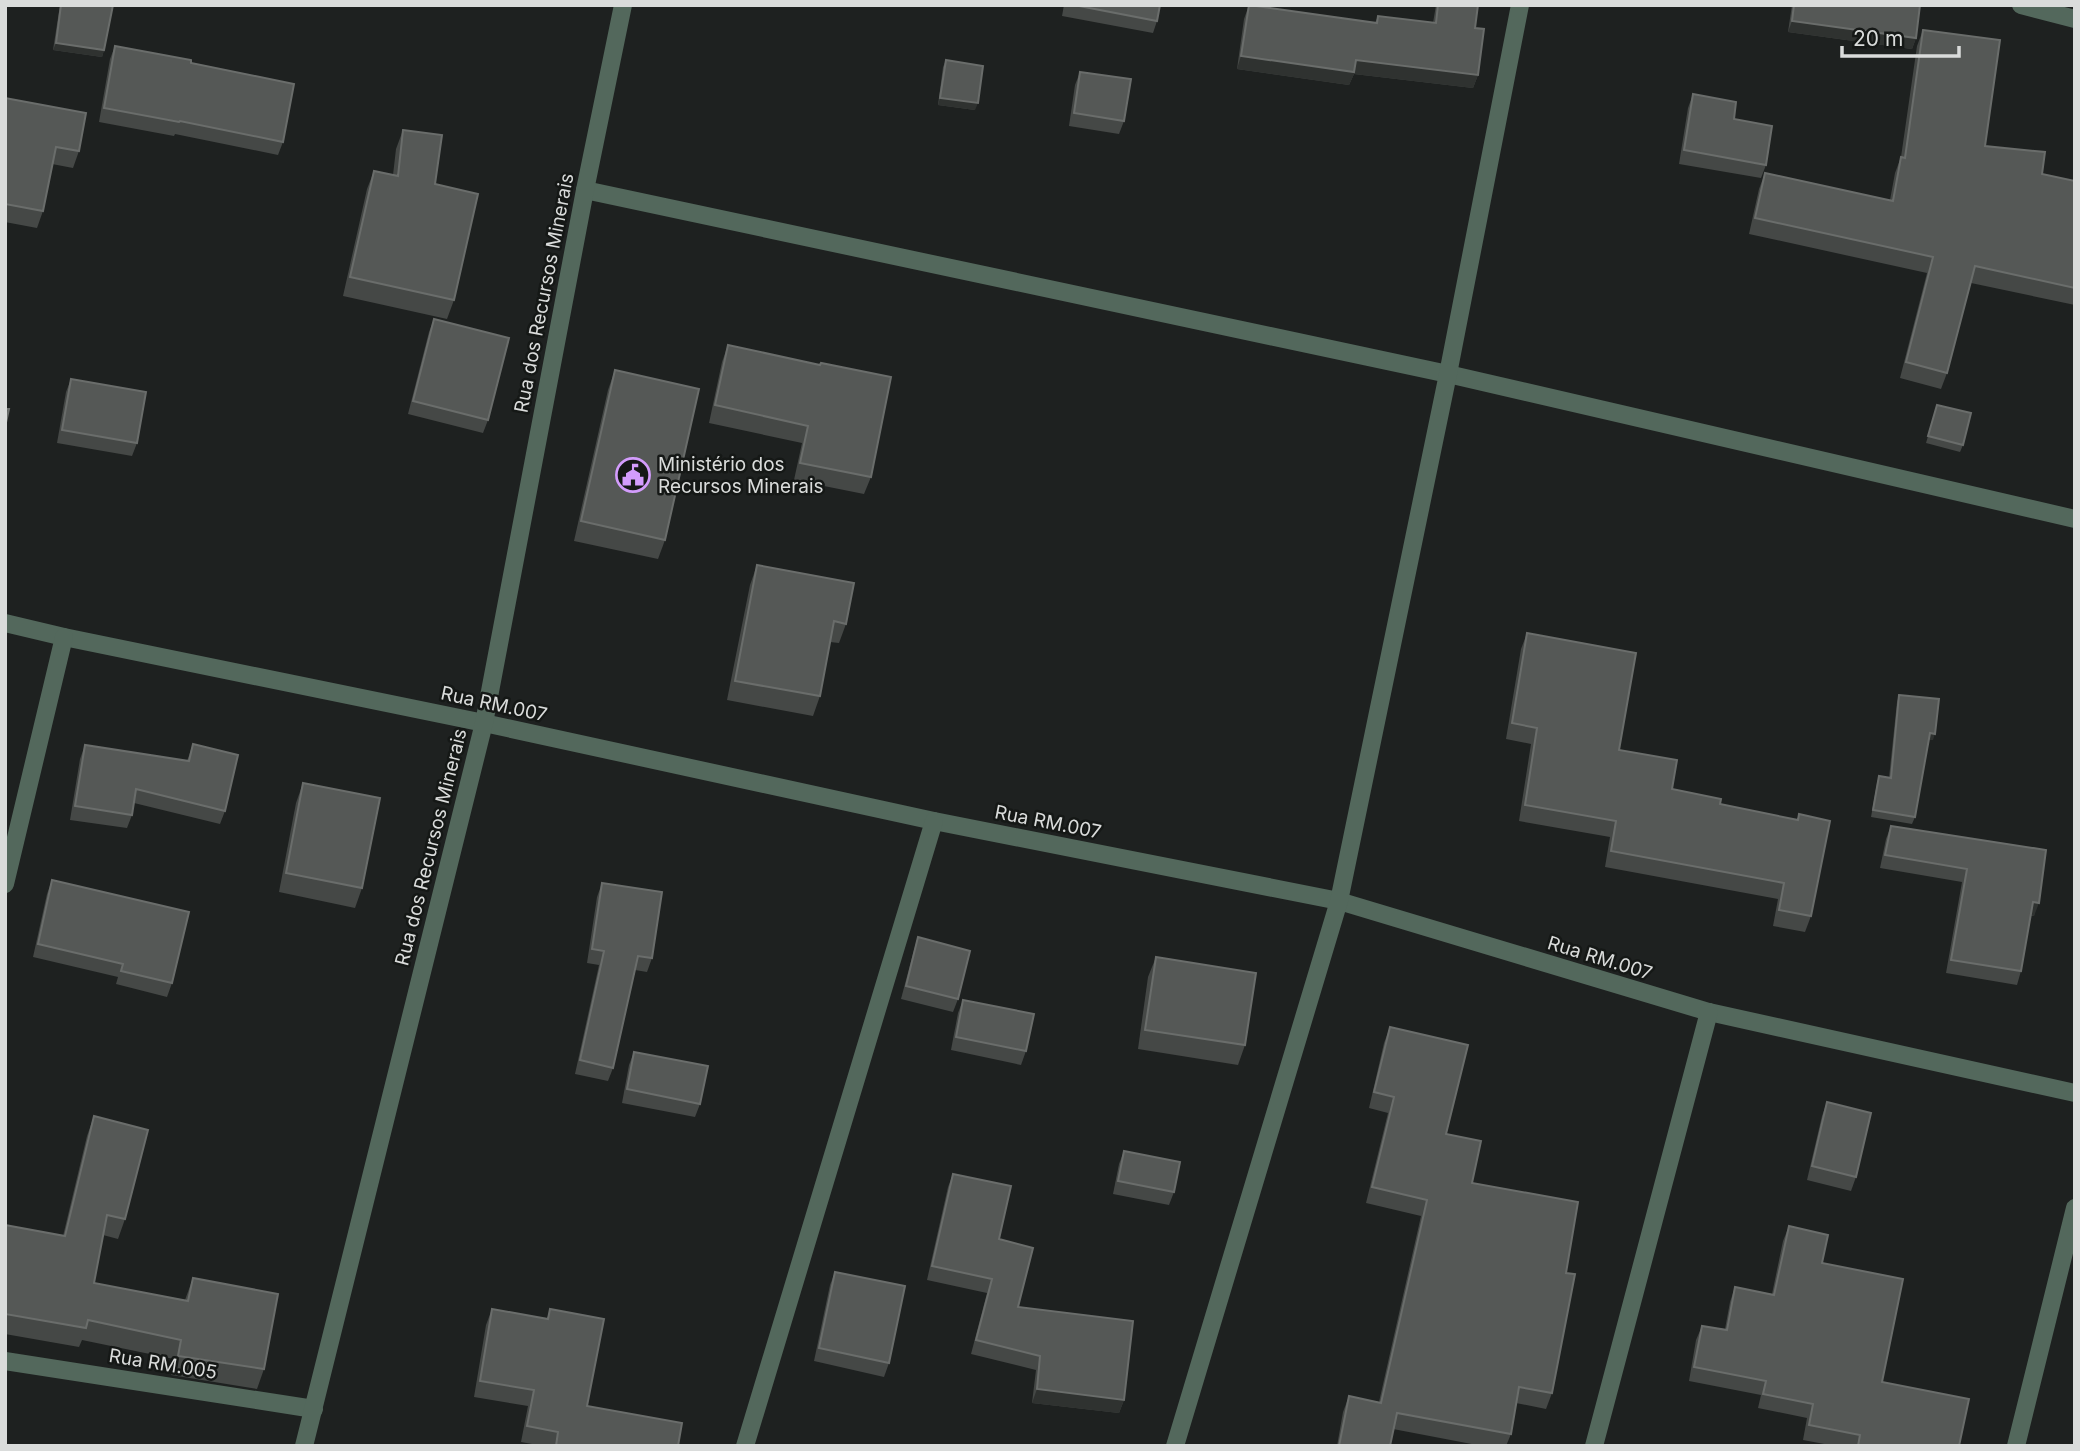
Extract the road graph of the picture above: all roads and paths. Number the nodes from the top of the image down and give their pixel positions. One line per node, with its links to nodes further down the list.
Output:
1 (623, 5): 5 (street, Rua dos Recursos Minerais)
2 (1520, 5): 6 (street)
3 (2021, 5): 4 (street)
4 (2075, 19)
5 (585, 190): 6 (street); 10 (street, Rua dos Recursos Minerais)
6 (1448, 373): 7 (street); 13 (street)
7 (2075, 519)
8 (5, 623): 9 (street, Rua RM.007)
9 (64, 637): 10 (street, Rua RM.007); 12 (street)
10 (484, 723): 11 (street, Rua RM.007); 18 (street, Rua dos Recursos Minerais)
11 (934, 821): 13 (street, Rua RM.007); 20 (street)
12 (5, 884)
13 (1339, 901): 14 (street, Rua RM.007); 21 (street)
14 (1709, 1012): 15 (street, Rua RM.007); 22 (street)
15 (2073, 1087)
16 (2075, 1208): 23 (street)
17 (5, 1361): 18 (street, Rua RM.005)
18 (314, 1409): 19 (street, Rua dos Recursos Minerais)
19 (304, 1446)
20 (745, 1446)
21 (1175, 1446)
22 (1594, 1446)
23 (2016, 1446)

